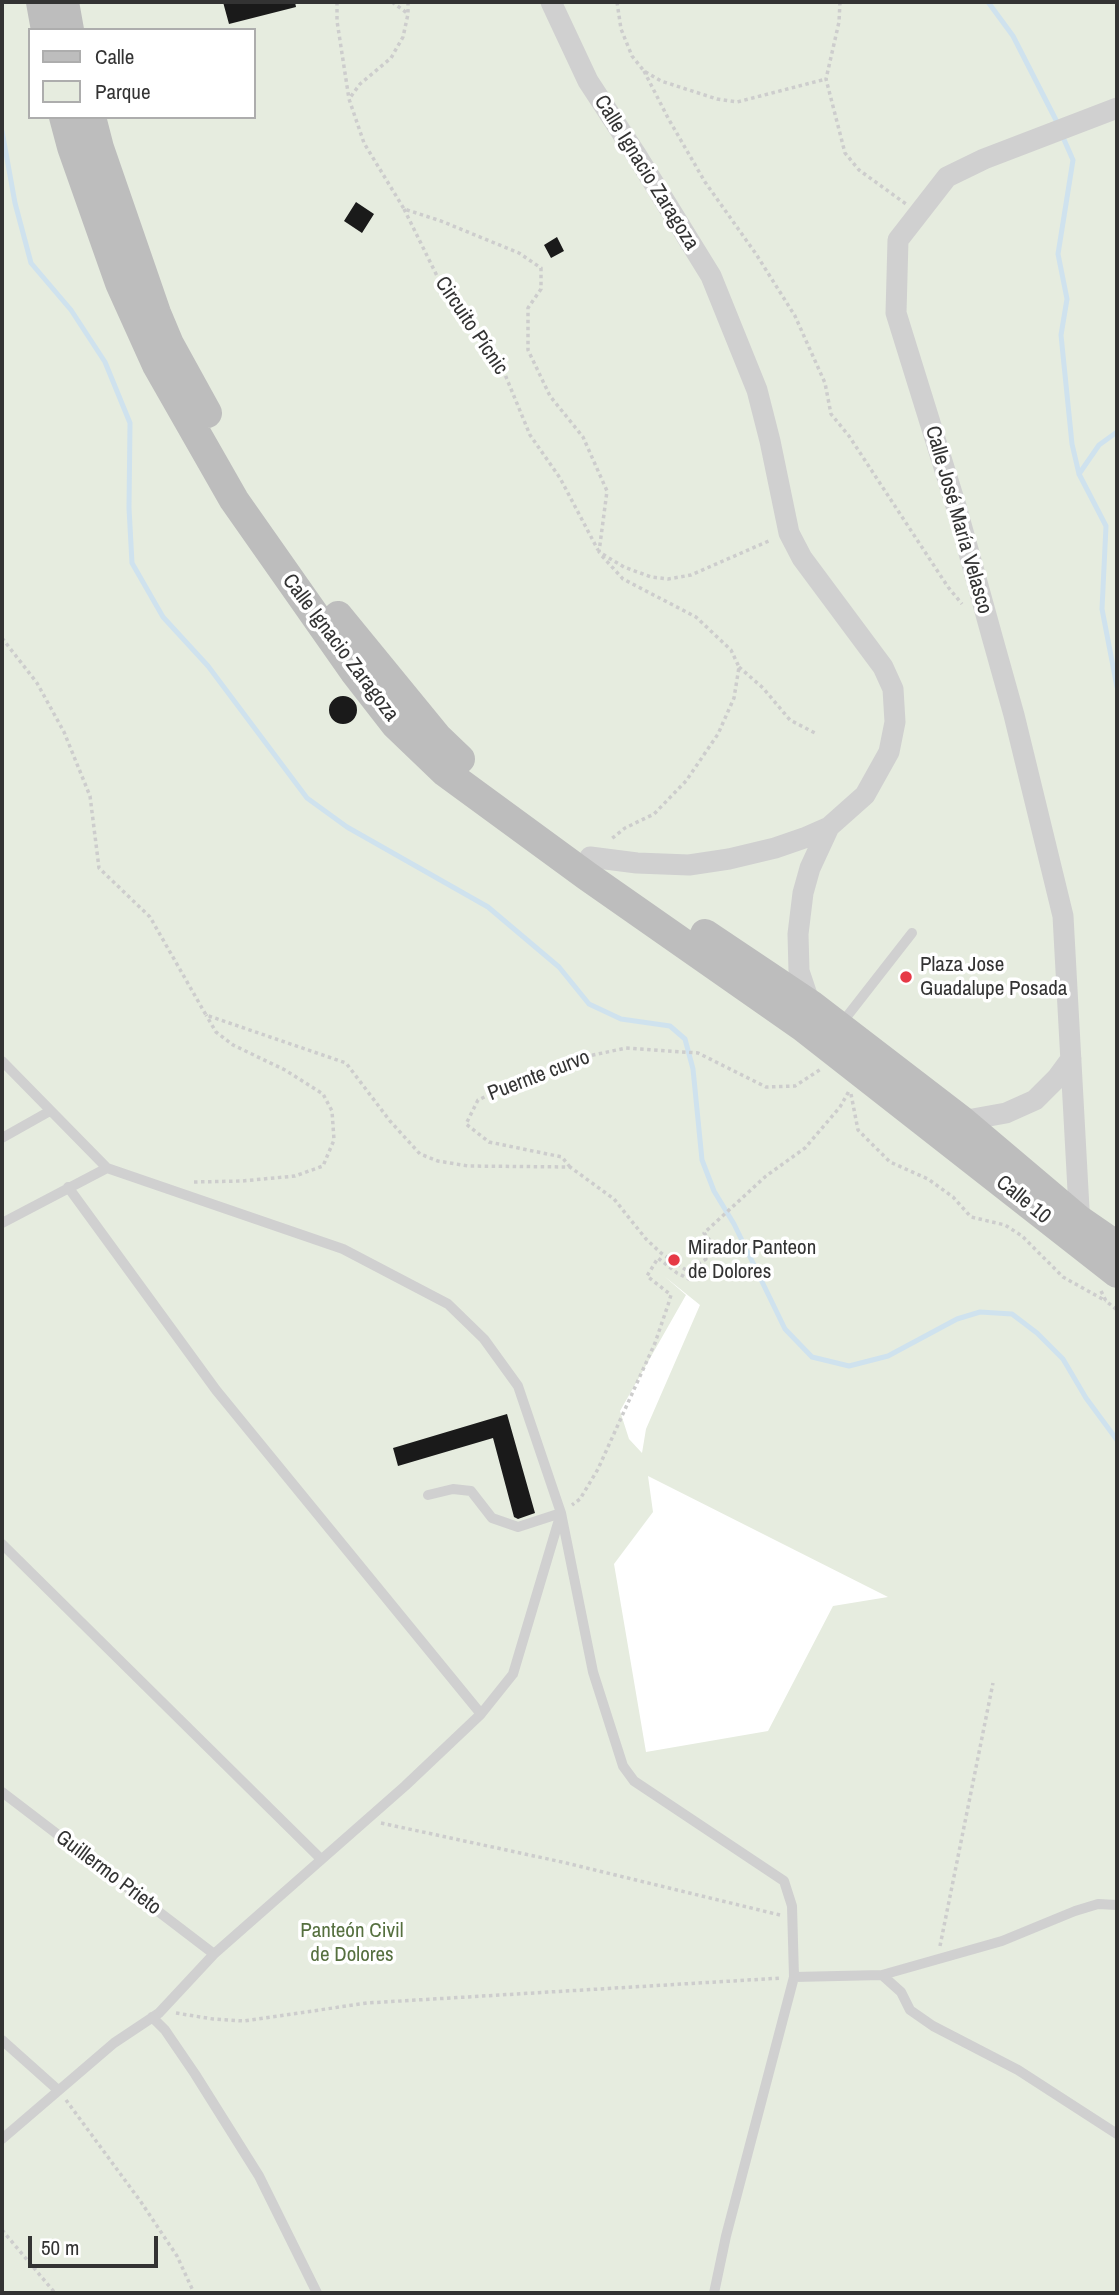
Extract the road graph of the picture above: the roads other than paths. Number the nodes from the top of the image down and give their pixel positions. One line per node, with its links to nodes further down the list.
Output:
1 (41, 2): 4 (street)
2 (64, 2): 5 (street)
3 (551, 2): 9 (street, Calle Ignacio Zaragoza)
4 (46, 28)
5 (69, 28)
6 (1117, 108): 14 (street, Calle José María Velasco)
7 (65, 119): 12 (street, Calle Ignacio Zaragoza)
8 (92, 119): 10 (street, Calle Ignacio Zaragoza)
9 (828, 827): 10 (street, Calle Ignacio Zaragoza); 12 (street, Calle Ignacio Zaragoza)
10 (590, 856): 12 (street, Calle Ignacio Zaragoza)
11 (912, 933): 13 (lane)
12 (807, 1016): 13 (street, Calle Ignacio Zaragoza); 18 (street, Calle Ignacio Zaragoza)
13 (839, 1027): 17 (street, Calle Ignacio Zaragoza)
14 (1071, 1059): 17 (street); 23 (street, Calle José María Velasco)
15 (2, 1061): 16 (lane)
16 (50, 1111): 19 (lane); 20 (lane)
17 (962, 1121): 18 (street); 23 (street, Calle 10)
18 (930, 1126): 23 (street, Calle 10)
19 (2, 1138)
20 (107, 1168): 21 (lane); 27 (lane)
21 (68, 1187): 22 (lane); 29 (lane)
22 (2, 1223)
23 (1080, 1233): 24 (street, Calle 10); 25 (street, Calle 10)
24 (1117, 1245)
25 (1117, 1273)
26 (428, 1495): 27 (lane)
27 (561, 1513): 29 (lane); 35 (lane)
28 (2, 1544): 31 (lane)
29 (481, 1714): 31 (lane)
30 (2, 1792): 33 (lane, Guillermo Prieto)
31 (321, 1859): 33 (lane)
32 (1117, 1905): 34 (lane)
33 (214, 1954): 36 (lane)
34 (883, 1975): 35 (lane); 39 (lane)
35 (794, 1977): 42 (lane)
36 (157, 2014): 38 (lane); 41 (lane)
37 (2, 2040): 38 (lane)
38 (58, 2090): 40 (lane)
39 (1117, 2134)
40 (2, 2139)
41 (317, 2293)
42 (714, 2293)

